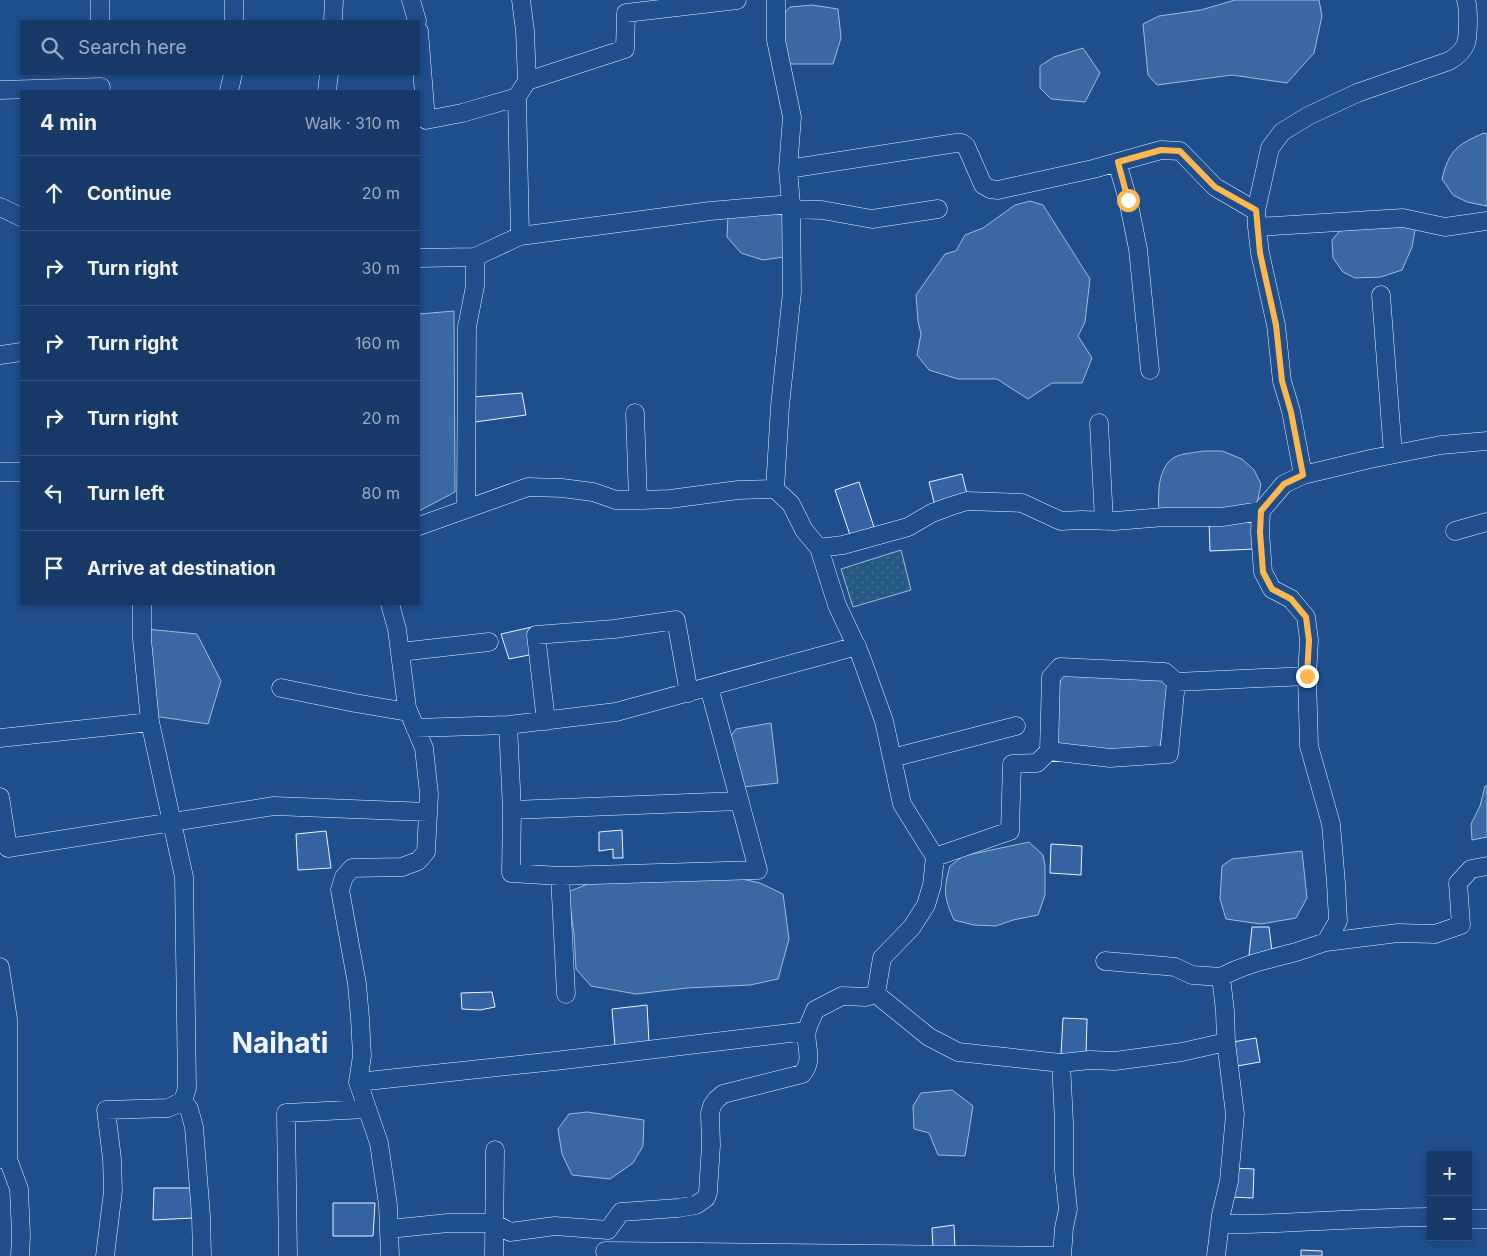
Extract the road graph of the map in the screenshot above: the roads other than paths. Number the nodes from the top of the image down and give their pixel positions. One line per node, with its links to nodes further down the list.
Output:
1 (100, 0): 10 (street)
2 (234, 0): 11 (street)
3 (334, 0): 12 (street)
4 (411, 0): 13 (street)
5 (521, 0): 17 (street)
6 (737, 0): 9 (street)
7 (776, 0): 24 (street)
8 (1466, 0): 29 (street)
9 (668, 4): 17 (street)
10 (100, 20)
11 (234, 20)
12 (333, 20)
13 (417, 20)
14 (420, 44): 22 (street)
15 (233, 75): 20 (street)
16 (329, 75): 21 (street)
17 (527, 81): 22 (street)
18 (101, 84): 19 (street)
19 (0, 90)
20 (229, 90)
21 (327, 90)
22 (517, 97): 31 (street)
23 (1118, 162): 24 (street); 29 (street); 37 (street)
24 (788, 169): 25 (street)
25 (791, 206): 27 (street); 31 (street); 45 (street)
26 (0, 208): 28 (street)
27 (938, 209)
28 (20, 217)
29 (1256, 219): 30 (street); 44 (street)
30 (1487, 221)
31 (520, 236): 32 (street)
32 (475, 257): 33 (street); 47 (street)
33 (420, 258)
34 (1381, 295): 41 (street)
35 (20, 352): 36 (street)
36 (0, 355)
37 (1150, 370)
38 (636, 413): 46 (street)
39 (1099, 423): 49 (street)
40 (1487, 441): 41 (street)
41 (1393, 454): 44 (street)
42 (0, 472): 43 (street)
43 (20, 472)
44 (1303, 475): 48 (street)
45 (774, 489): 46 (street); 53 (street)
46 (638, 500): 47 (street)
47 (466, 509): 51 (street)
48 (1261, 511): 49 (street); 59 (street)
49 (1104, 521): 53 (street)
50 (1487, 522): 52 (street)
51 (420, 526)
52 (1455, 531)
53 (819, 548): 57 (street)
54 (142, 605): 66 (street)
55 (390, 605): 58 (street)
56 (489, 642): 58 (street)
57 (857, 646): 61 (street); 71 (street)
58 (400, 652): 64 (street)
59 (1307, 676): 60 (street); 80 (street)
60 (1176, 682): 70 (street); 70 (street)
61 (709, 687): 63 (street); 73 (street)
62 (281, 688): 64 (street)
63 (689, 693): 65 (street); 65 (street)
64 (412, 720): 67 (street); 75 (street)
65 (546, 721): 67 (street)
66 (150, 722): 69 (street); 76 (street)
67 (508, 725): 74 (street)
68 (1016, 726): 71 (street)
69 (0, 738)
70 (1050, 751): 77 (street)
71 (892, 758): 77 (street)
72 (0, 797): 76 (street)
73 (739, 801): 74 (street); 79 (street)
74 (512, 810): 79 (street)
75 (428, 812): 76 (street); 89 (street)
76 (172, 822): 90 (street)
77 (935, 857): 85 (street)
78 (1487, 866): 80 (street)
79 (560, 876): 84 (street)
80 (1326, 942): 83 (street)
81 (1105, 961): 83 (street)
82 (0, 967): 93 (street)
83 (1221, 977): 87 (street)
84 (566, 994)
85 (876, 994): 86 (street); 88 (street)
86 (807, 1031): 89 (street); 100 (street)
87 (1226, 1042): 88 (street); 98 (street)
88 (1061, 1063): 108 (street)
89 (358, 1082): 91 (street)
90 (183, 1101): 103 (street); 104 (street)
91 (366, 1109): 99 (street); 105 (street)
92 (495, 1150): 97 (street)
93 (4, 1159): 102 (street)
94 (1427, 1217): 98 (street)
95 (1472, 1219): 96 (street)
96 (1487, 1219)
97 (494, 1223): 99 (street); 100 (street); 107 (street)
98 (1220, 1224): 109 (street)
99 (389, 1229): 106 (street)
100 (608, 1230): 101 (street)
101 (605, 1253): 108 (street)
102 (20, 1256)
103 (105, 1256)
104 (202, 1256)
105 (288, 1256)
106 (390, 1256)
107 (494, 1256)
108 (1062, 1256)
109 (1216, 1256)

